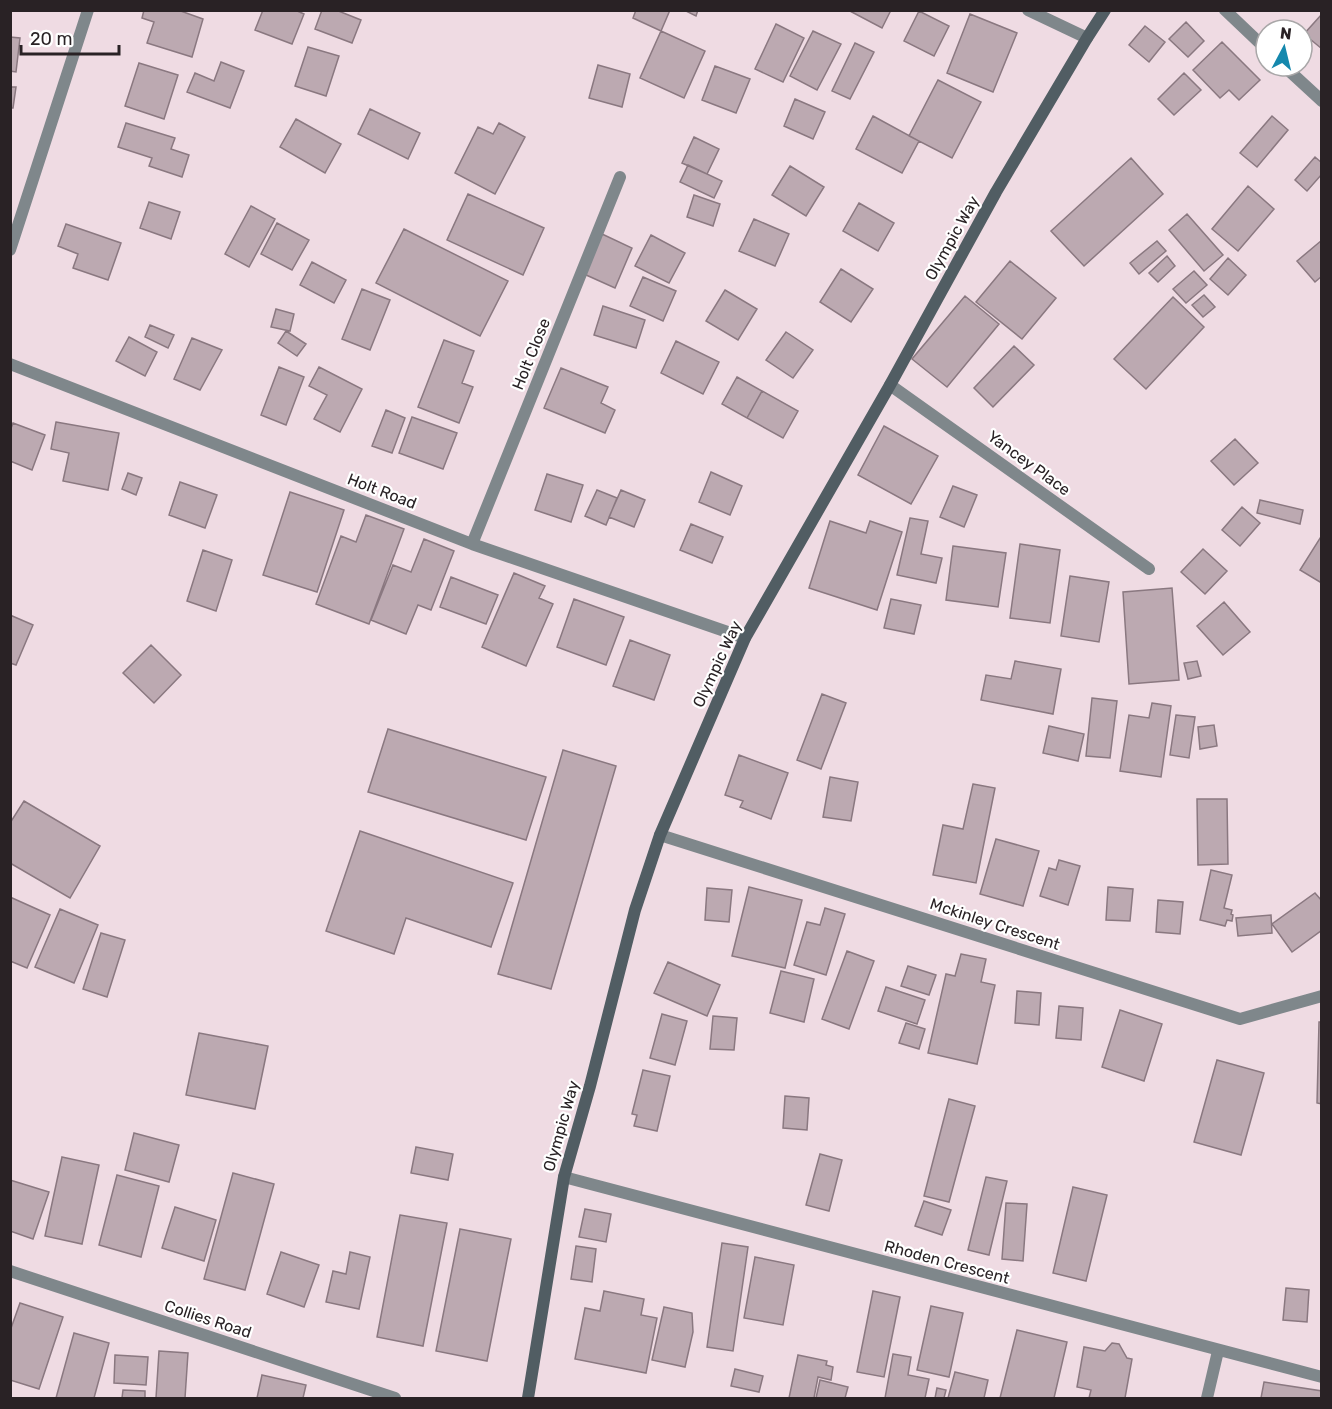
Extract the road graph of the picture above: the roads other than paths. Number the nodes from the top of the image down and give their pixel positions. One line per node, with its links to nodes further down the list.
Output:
1 (88, 10): 10 (street)
2 (1028, 10): 5 (street)
3 (1105, 10): 5 (street, Olympic Way)
4 (1225, 10): 6 (street)
5 (1087, 38): 12 (street, Olympic Way)
6 (1254, 38)
7 (1297, 78): 8 (street)
8 (1322, 101)
9 (620, 177): 13 (street, Holt Close)
10 (11, 250)
11 (10, 364): 13 (street, Holt Road)
12 (891, 385): 14 (street, Yancey Place); 15 (street, Olympic Way)
13 (472, 544): 15 (street, Holt Road)
14 (1149, 569)
15 (745, 638): 16 (street, Olympic Way)
16 (660, 835): 17 (street, Mckinley Crescent); 18 (street, Olympic Way)
17 (1322, 996)
18 (564, 1177): 20 (street, Rhoden Crescent); 23 (street, Olympic Way)
19 (10, 1271): 22 (street, Collies Road)
20 (1218, 1351): 21 (street, Rhoden Crescent); 24 (street)
21 (1322, 1377)
22 (395, 1398)
23 (528, 1398)
24 (1207, 1398)

